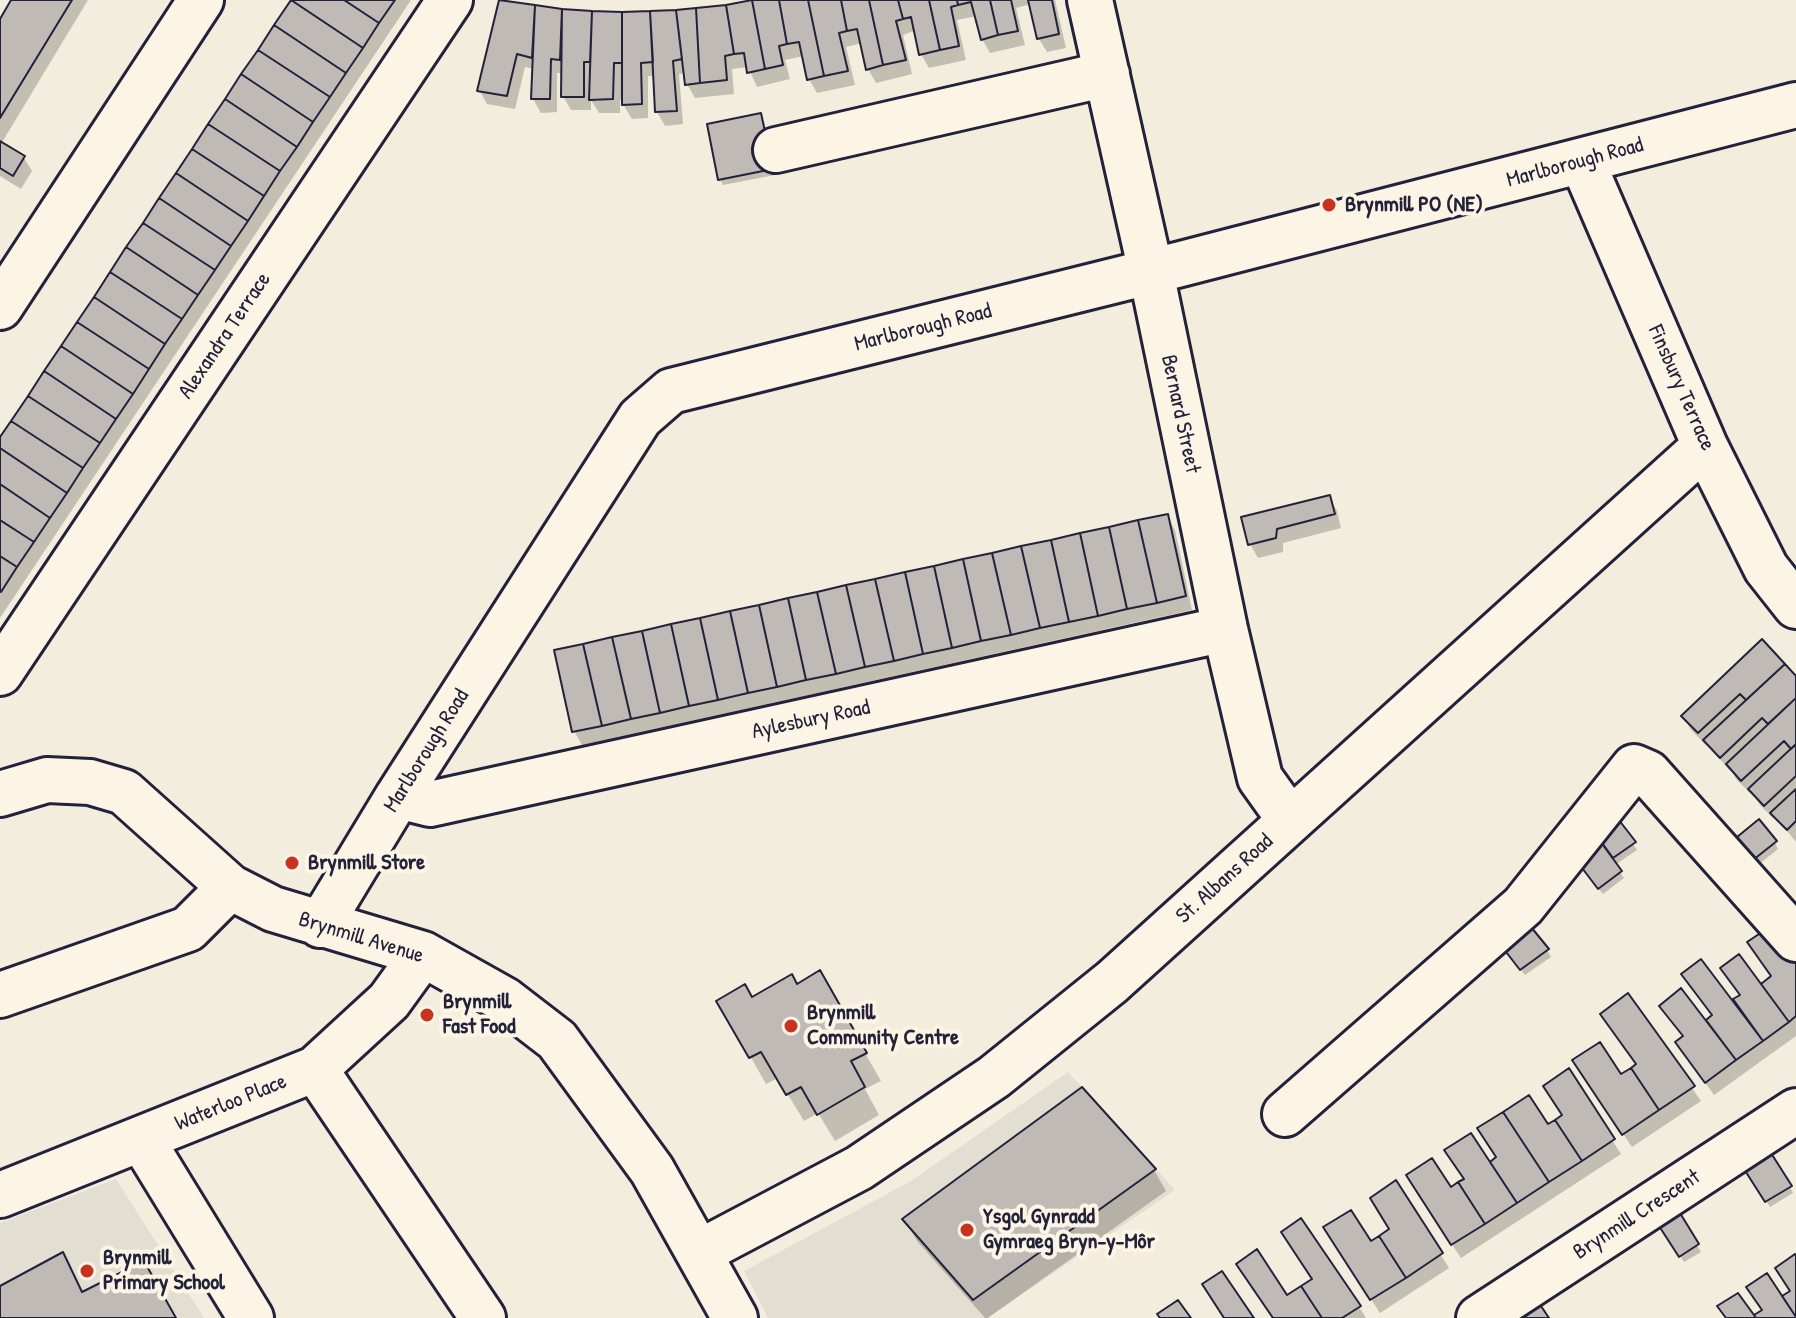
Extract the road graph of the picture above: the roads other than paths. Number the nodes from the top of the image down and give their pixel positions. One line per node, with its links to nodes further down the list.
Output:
1 (201, 0): 9 (street)
2 (450, 0): 13 (street, Alexandra Terrace)
3 (1090, 0): 4 (street, Bernard Street)
4 (1107, 74): 6 (street); 8 (street, Bernard Street)
5 (1796, 105): 7 (street, Marlborough Road)
6 (776, 150)
7 (1582, 161): 8 (street, Marlborough Road); 10 (street, Finsbury Terrace)
8 (1151, 272): 12 (street, Bernard Street); 15 (street, Marlborough Road)
9 (0, 307)
10 (1705, 446): 11 (street, Finsbury Terrace); 16 (street, St. Albans Road)
11 (1796, 606)
12 (1225, 629): 15 (street, Aylesbury Road); 16 (street, Bernard Street)
13 (0, 673)
14 (0, 794): 17 (street, Brynmill Avenue)
15 (398, 796): 18 (street, Marlborough Road)
16 (1290, 820): 27 (street, St. Albans Road)
17 (230, 887): 18 (street, Brynmill Avenue); 21 (street)
18 (320, 925): 20 (street, Brynmill Avenue)
19 (1796, 939): 24 (street)
20 (423, 954): 22 (street, Waterloo Place); 27 (street, Brynmill Avenue)
21 (0, 995)
22 (315, 1069): 25 (street, Waterloo Place); 30 (street)
23 (1796, 1111): 31 (street, Brynmill Crescent)
24 (1285, 1114)
25 (142, 1140): 26 (street, Waterloo Place); 29 (street)
26 (0, 1195)
27 (700, 1252): 28 (street, Brynmill Avenue)
28 (728, 1316)
29 (251, 1318)
30 (483, 1318)
31 (1479, 1318)

